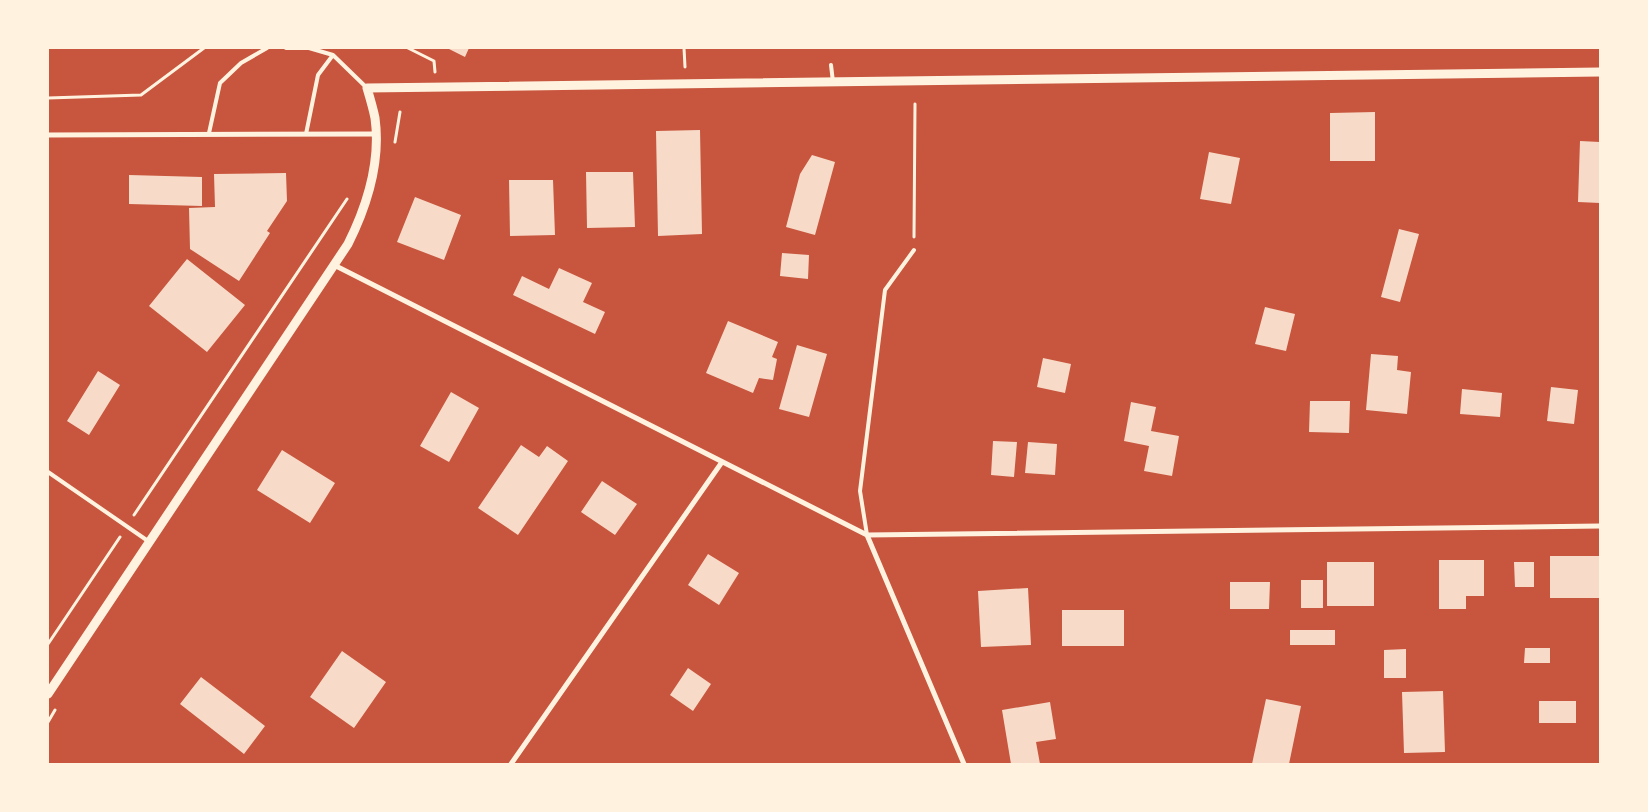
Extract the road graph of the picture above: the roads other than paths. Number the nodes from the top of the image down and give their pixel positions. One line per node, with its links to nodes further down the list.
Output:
1 (267, 48): 8 (lane)
2 (286, 48): 3 (lane)
3 (334, 55): 7 (lane); 9 (lane)
4 (831, 65): 6 (lane)
5 (1600, 72): 6 (street)
6 (833, 82): 7 (street)
7 (367, 88): 10 (street)
8 (209, 133): 9 (street); 11 (street)
9 (306, 134): 10 (street)
10 (376, 134): 13 (street)
11 (48, 135)
12 (914, 250): 17 (lane)
13 (334, 265): 14 (street); 18 (street)
14 (722, 462): 17 (street); 20 (street)
15 (48, 472): 18 (lane)
16 (1600, 526): 17 (street)
17 (867, 535): 21 (street)
18 (149, 542): 19 (street)
19 (48, 694)
20 (512, 764)
21 (964, 764)

